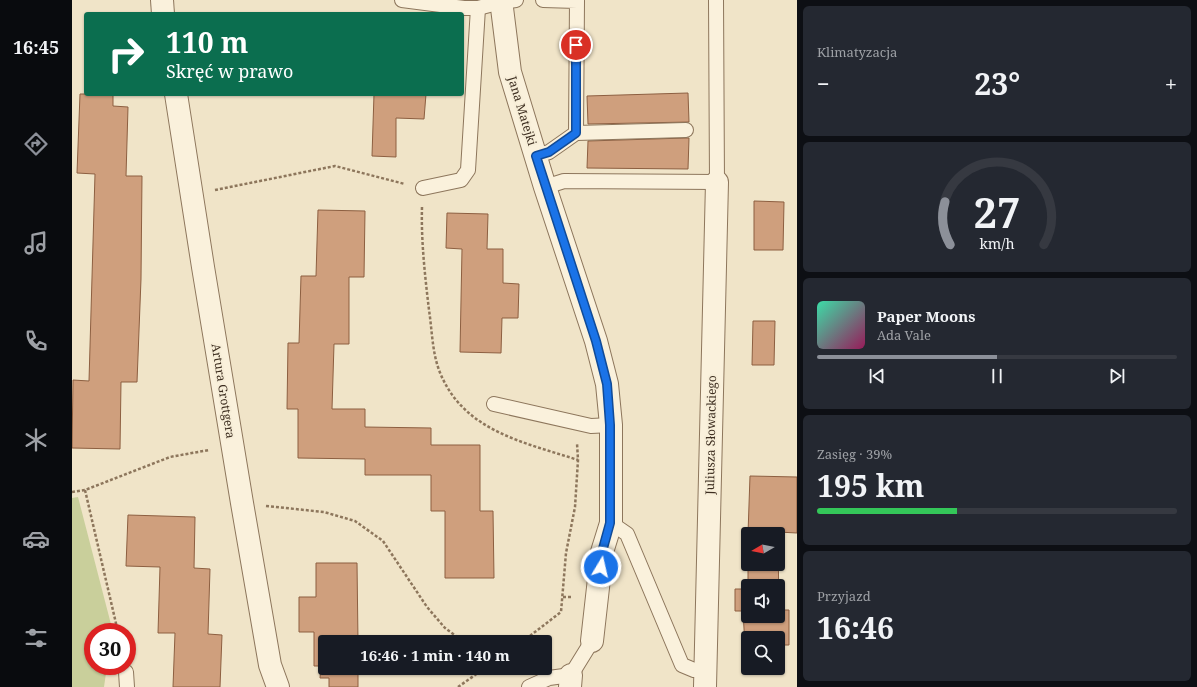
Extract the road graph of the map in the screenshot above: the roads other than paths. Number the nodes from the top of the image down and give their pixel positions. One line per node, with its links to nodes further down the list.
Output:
1 (162, 0): 7 (street)
2 (402, 0): 6 (lane)
3 (506, 0): 6 (lane); 11 (street, Jana Matejki)
4 (543, 0): 10 (lane)
5 (716, 0): 12 (lane)
6 (478, 8): 14 (lane)
7 (163, 12)
8 (176, 96): 23 (street, Artura Grottgera)
9 (686, 130): 10 (lane)
10 (576, 133): 11 (lane)
11 (536, 156): 13 (street, Jana Matejki)
12 (717, 182): 13 (lane); 20 (street, Juliusza Słowackiego)
13 (545, 187): 16 (street, Jana Matejki)
14 (423, 188)
15 (494, 404): 16 (lane)
16 (610, 425): 17 (street, Jana Matejki)
17 (610, 523): 18 (street, Jana Matejki); 20 (lane)
18 (592, 641): 21 (lane)
19 (126, 675): 22 (lane)
20 (706, 678)
21 (571, 681): 24 (lane)
22 (127, 687)
23 (278, 687)
24 (529, 687)

